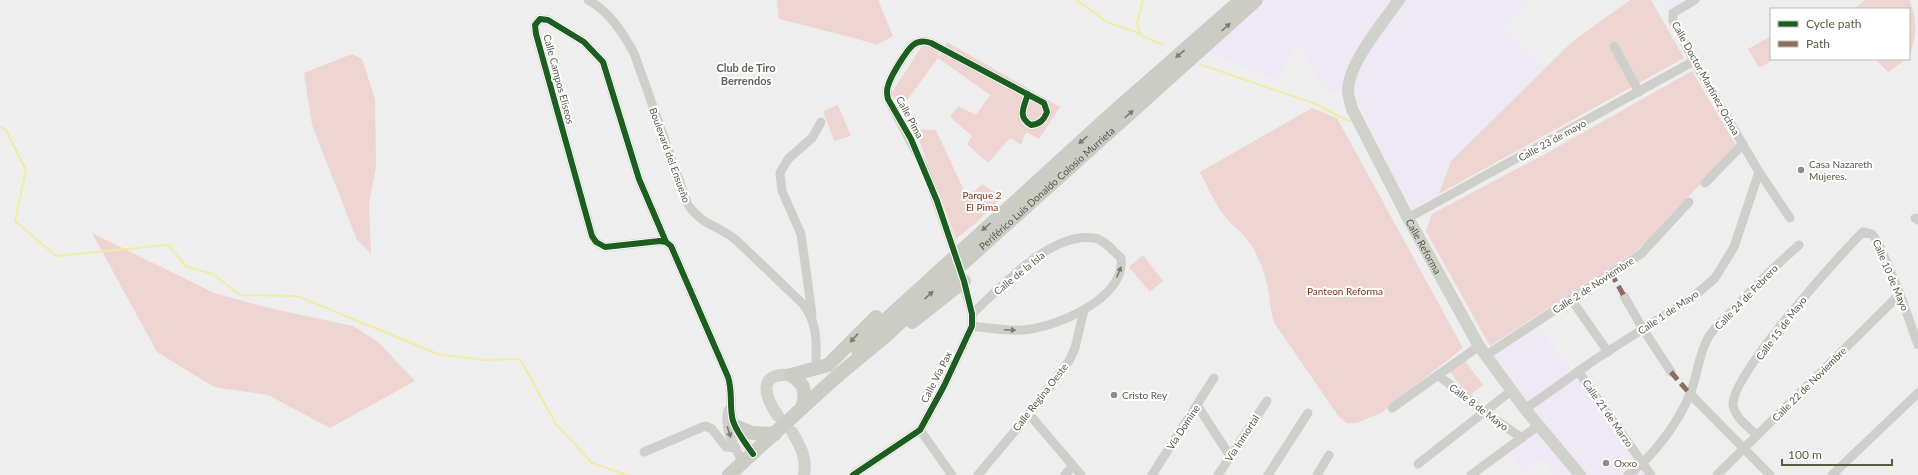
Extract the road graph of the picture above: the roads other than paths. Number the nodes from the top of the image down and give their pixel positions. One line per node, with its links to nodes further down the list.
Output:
1 (588, 0): 28 (street, Boulevard del Ensueño)
2 (1241, 0): 20 (main road, Periférico Luis Donaldo Colosio Murrieta, one-way to 20)
3 (1256, 0): 20 (main road, Periférico Luis Donaldo Colosio Murrieta, one-way to 3)
4 (1399, 0): 15 (street, Calle Reforma)
5 (1695, 0): 7 (street, Calle Doctor Martínez Ochoa)
6 (1614, 46): 8 (street)
7 (1694, 61): 8 (street, Calle 23 de mayo); 11 (street, Calle Doctor Martínez Ochoa)
8 (1638, 92): 15 (street, Calle 23 de mayo)
9 (1028, 94): 20 (street, Calle Pima)
10 (821, 122): 28 (street)
11 (1743, 144): 12 (street, Calle Doctor Martínez Ochoa); 13 (street)
12 (1759, 172): 16 (street, Calle Doctor Martínez Ochoa); 31 (street, Calle 1 de Mayo)
13 (1705, 183)
14 (1689, 202): 24 (street, Calle 2 de Noviembre)
15 (1408, 218): 33 (street, Calle Reforma)
16 (1790, 218)
17 (1868, 232): 22 (street, Calle 10 de Mayo); 58 (street, Calle 15 de Mayo)
18 (666, 242): 18 (street, Calle Campos Eliseos); 53 (street, Calle Campos Eliseos)
19 (1799, 245): 43 (street, Calle 24 de Febrero)
20 (957, 261): 21 (street, Calle Vía Pax); 25 (main road, Periférico Luis Donaldo Colosio Murrieta); 30 (main road, Periférico Luis Donaldo Colosio Murrieta, one-way to 20)
21 (964, 281): 27 (street, Calle Vía Pax); 30 (main road)
22 (1900, 294): 32 (street, Calle 10 de Mayo); 58 (street, Calle 22 de Noviembre)
23 (1624, 296): 31 (street)
24 (1571, 299): 33 (street, Calle 2 de Noviembre); 34 (street)
25 (907, 300): 30 (main road, Periférico Luis Donaldo Colosio Murrieta); 35 (main road, one-way to 35)
26 (1084, 310): 27 (street, Calle de la Isla, one-way to 27); 29 (street, Calle de la Isla, one-way to 26); 51 (street, Calle Regina Oeste)
27 (972, 314): 29 (street, Calle Vía Pax)
28 (812, 318): 35 (street, Boulevard del Ensueño)
29 (972, 326): 55 (street, Calle Vía Pax)
30 (884, 329): 46 (main road, Periférico Luis Donaldo Colosio Murrieta)
31 (1643, 330): 34 (street, Calle 1 de Mayo); 37 (street)
32 (1918, 345)
33 (1482, 351): 39 (street, Calle 2 de Noviembre); 41 (street, Calle Reforma)
34 (1608, 352): 36 (street, Calle 1 de Mayo)
35 (816, 370): 38 (main road)
36 (1578, 371): 48 (street, Calle 1 de Mayo); 67 (street, Calle 21 de Marzo)
37 (1671, 372)
38 (791, 375): 46 (main road); 52 (street)
39 (1438, 375): 47 (street, Calle 2 de Noviembre); 49 (street, Calle 8 de Mayo)
40 (1214, 378): 45 (street, Vía Domine)
41 (1511, 391): 48 (street, Calle Reforma); 49 (street)
42 (1918, 393): 86 (street)
43 (1690, 394): 61 (street); 67 (street, Calle 24 de Febrero)
44 (1267, 401): 64 (street, Vía Inmortal)
45 (1197, 405): 64 (street); 76 (street, Vía Domine)
46 (802, 408): 57 (main road, Periférico Luis Donaldo Colosio Murrieta)
47 (1392, 408)
48 (1525, 409): 54 (street, Calle Reforma)
49 (1484, 412): 59 (street, Calle 8 de Mayo); 66 (street)
50 (1308, 413): 78 (street)
51 (1029, 414): 68 (street); 73 (street, Calle Regina Oeste)
52 (778, 416)
53 (732, 421): 57 (main road); 60 (street, Calle Campos Eliseos, one-way to 60); 65 (street)
54 (1538, 425): 59 (street); 81 (street, Calle Reforma)
55 (920, 430): 71 (street, Calle Vía Pax); 72 (street)
56 (792, 432): 70 (street)
57 (775, 434): 65 (main road, Periférico Luis Donaldo Colosio Murrieta)
58 (1757, 436): 61 (street, Calle 22 de Noviembre)
59 (1522, 438): 80 (street)
60 (736, 448): 62 (street); 65 (street, Calle Campos Eliseos)
61 (1744, 449): 84 (street, Calle 22 de Noviembre); 85 (street)
62 (644, 452)
63 (1329, 455): 79 (street)
64 (1230, 456): 77 (street, Vía Inmortal)
65 (748, 458): 69 (main road, Periférico Luis Donaldo Colosio Murrieta)
66 (1418, 464)
67 (1643, 464): 82 (street, Calle 24 de Febrero); 83 (street, Calle 21 de Marzo)
68 (1072, 466): 74 (street); 75 (street)
69 (729, 475)
70 (804, 475)
71 (853, 475)
72 (952, 475)
73 (978, 475)
74 (1065, 475)
75 (1081, 475)
76 (1152, 475)
77 (1218, 475)
78 (1268, 475)
79 (1317, 475)
80 (1471, 475)
81 (1580, 475)
82 (1628, 475)
83 (1651, 475)
84 (1717, 475)
85 (1770, 475)
86 (1832, 475)

